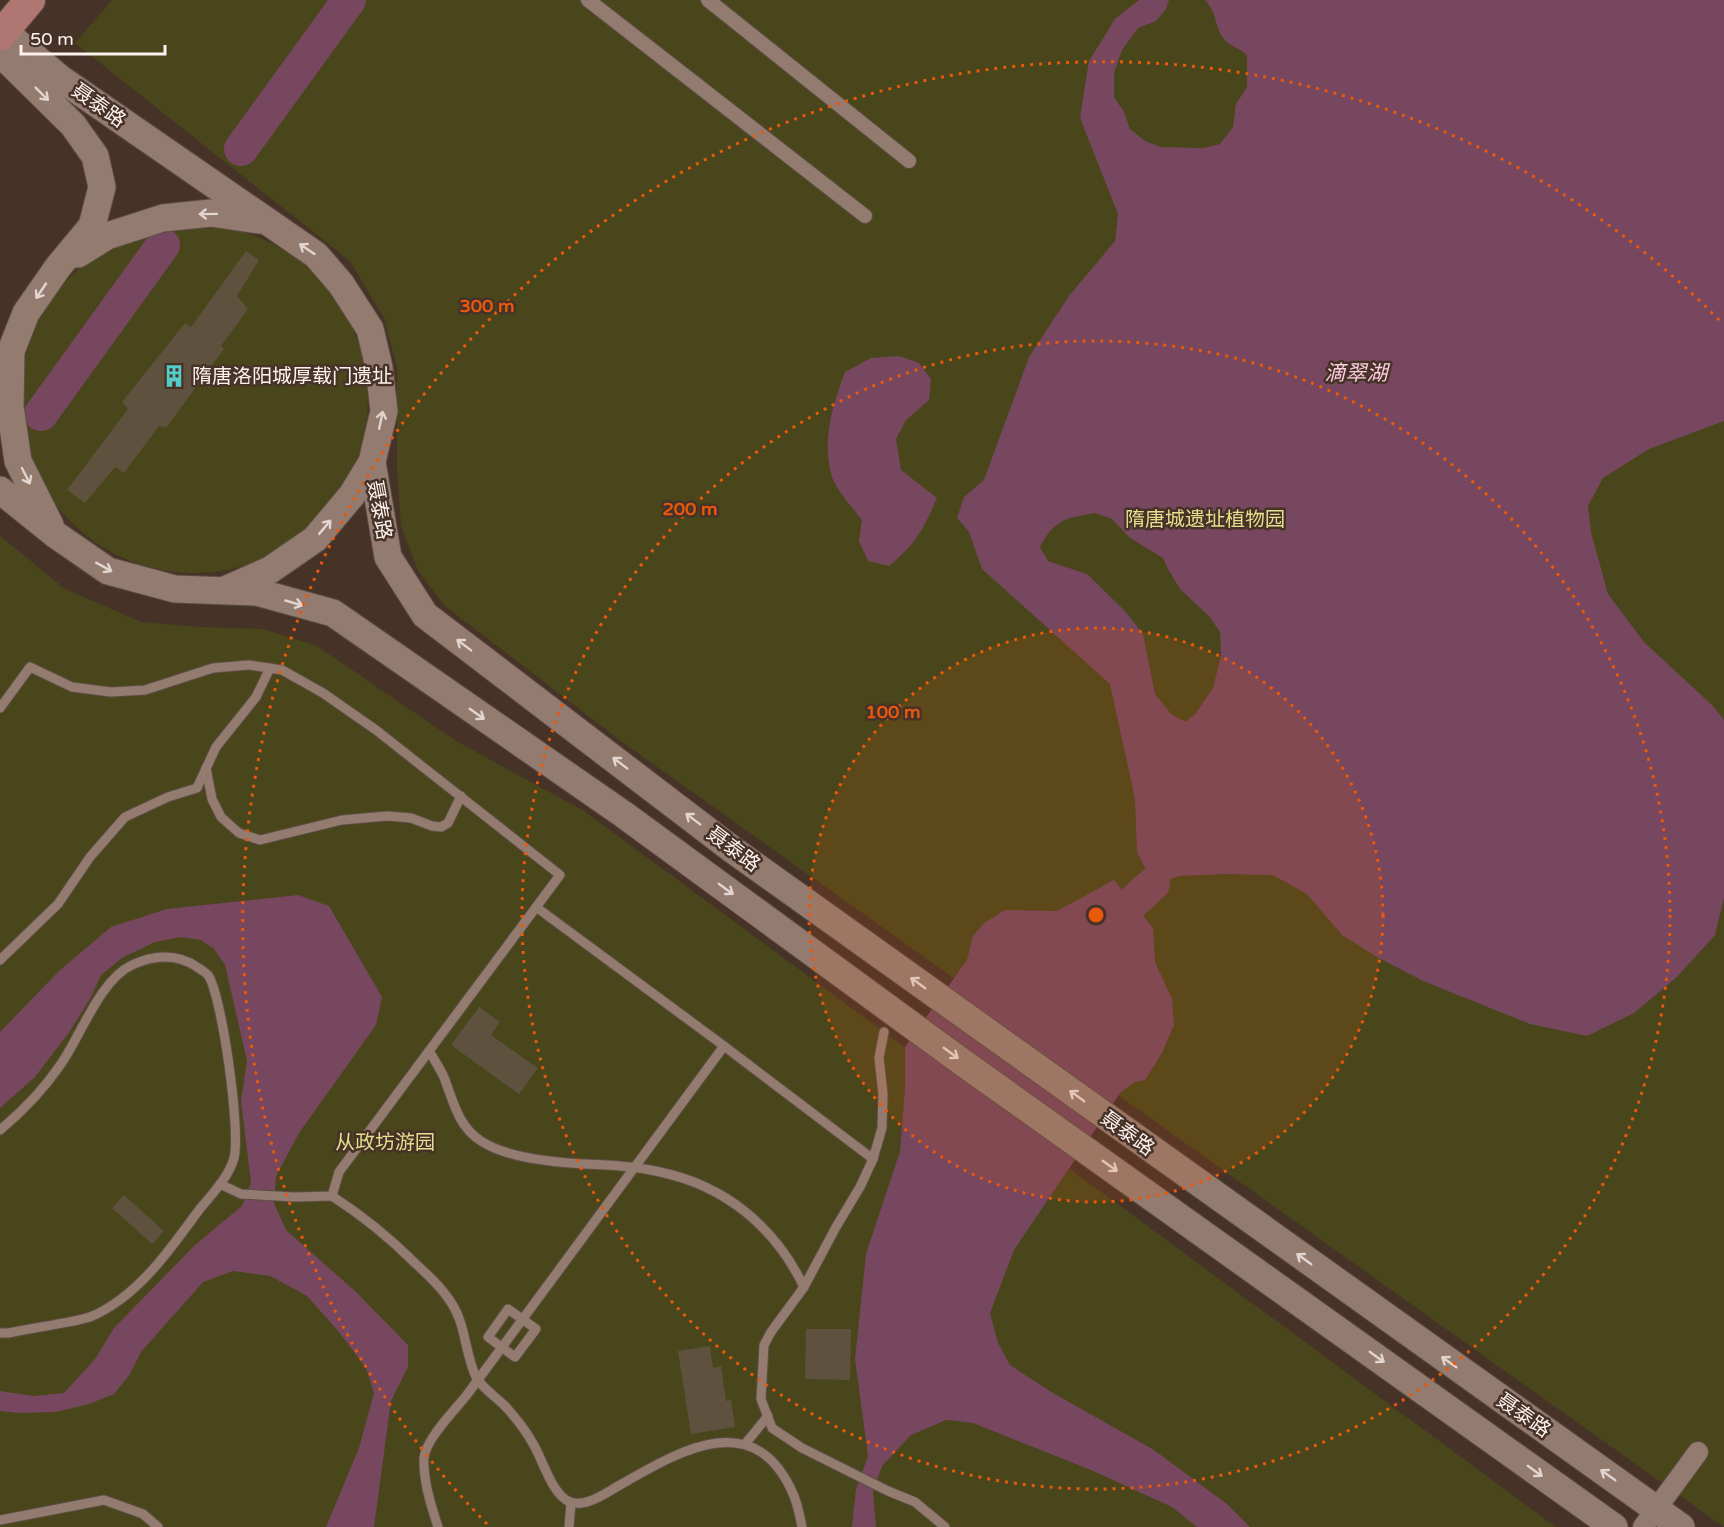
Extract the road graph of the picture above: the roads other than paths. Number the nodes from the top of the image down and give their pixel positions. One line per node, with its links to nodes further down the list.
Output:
1 (30, 0): 4 (main road)
2 (588, 0): 6 (street)
3 (708, 0): 5 (street)
4 (1, 37): 7 (main road, 聂泰路); 8 (main road, one-way to 8)
5 (909, 161)
6 (865, 216)
7 (266, 220): 8 (main road, one-way to 8); 9 (main road, 聂泰路, one-way to 7)
8 (58, 267): 11 (main road, one-way to 11)
9 (372, 462): 12 (main road, one-way to 9); 36 (main road, 聂泰路, one-way to 9)
10 (0, 490): 11 (main road, 聂泰路)
11 (56, 535): 12 (main road, 聂泰路, one-way to 12)
12 (223, 591): 43 (main road, 聂泰路, one-way to 43)
13 (270, 668): 14 (lane); 15 (lane); 16 (lane)
14 (0, 708)
15 (206, 768): 16 (lane); 18 (lane)
16 (461, 796): 17 (lane)
17 (536, 907): 20 (lane); 21 (lane)
18 (0, 960)
19 (884, 1032): 23 (lane)
20 (724, 1046): 23 (lane); 24 (lane)
21 (429, 1051): 24 (lane); 26 (lane)
22 (0, 1130): 25 (lane)
23 (873, 1159): 27 (lane)
24 (634, 1168): 27 (lane); 28 (lane)
25 (220, 1184): 26 (lane); 29 (lane)
26 (332, 1196): 31 (lane)
27 (804, 1287): 32 (lane)
28 (523, 1319): 30 (lane); 30 (lane); 30 (lane)
29 (0, 1333)
30 (502, 1347): 31 (lane)
31 (478, 1380): 35 (lane); 39 (lane)
32 (768, 1416): 33 (lane); 42 (lane)
33 (745, 1444): 35 (lane); 41 (lane)
34 (1698, 1452): 36 (street)
35 (571, 1503): 40 (lane)
36 (1649, 1518): 44 (main road, 聂泰路)
37 (0, 1520): 38 (lane)
38 (158, 1527)
39 (438, 1527)
40 (569, 1527)
41 (802, 1527)
42 (945, 1527)
43 (1614, 1527)
44 (1681, 1527)

